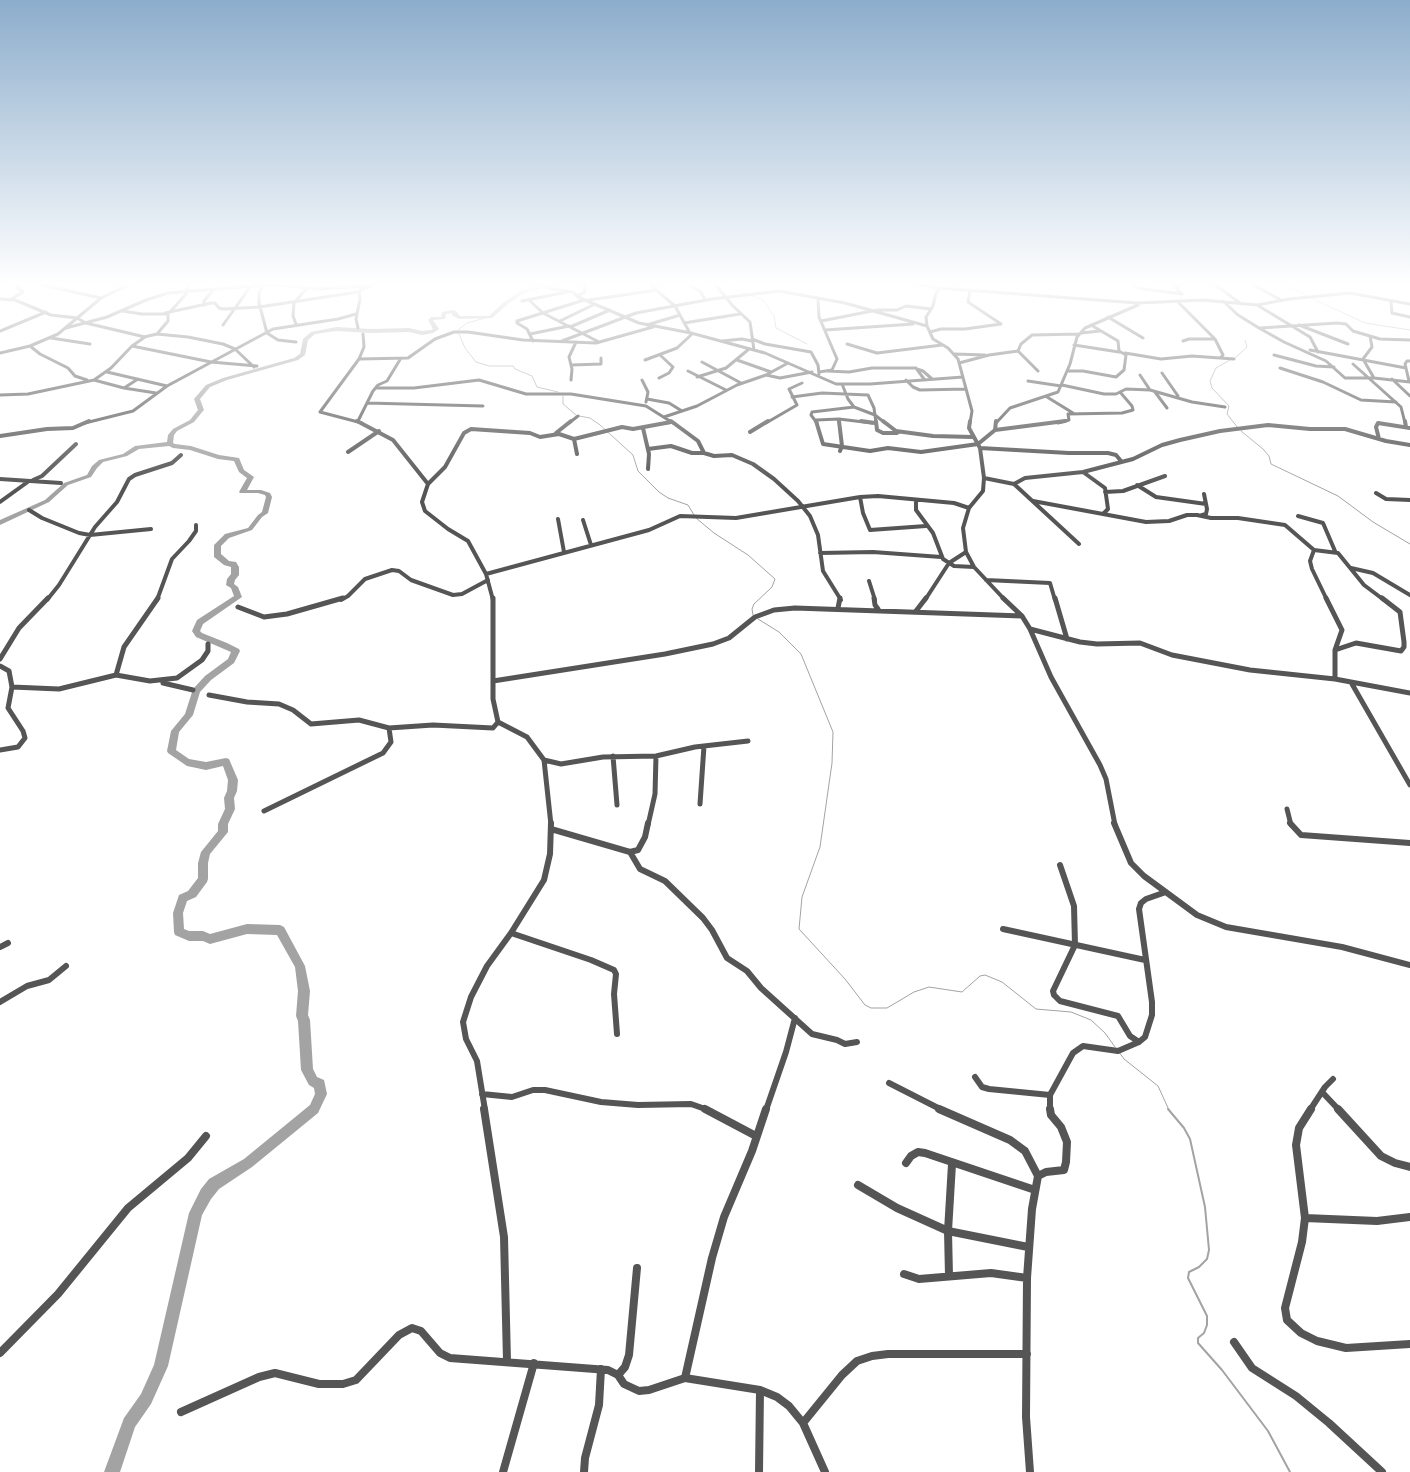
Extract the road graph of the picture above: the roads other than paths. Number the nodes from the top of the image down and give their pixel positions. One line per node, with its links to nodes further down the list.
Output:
1 (37, 352): 70 (street)
2 (127, 352): 53 (street)
3 (160, 352): 39 (street)
4 (232, 352): 39 (street)
5 (238, 352): 39 (street)
6 (362, 352): 34 (street)
7 (419, 352): 32 (street)
8 (570, 352): 44 (street)
9 (668, 352): 27 (street)
10 (750, 352): 37 (street)
11 (757, 352): 41 (street)
12 (809, 352): 57 (street)
13 (834, 352): 56 (street)
14 (873, 352): 15 (street)
15 (888, 352)
16 (952, 352): 26 (street)
17 (1008, 352): 28 (street)
18 (1020, 352): 51 (street)
19 (1072, 352): 52 (street)
20 (1119, 352): 25 (street)
21 (1221, 352): 30 (street)
22 (1307, 352): 45 (street)
23 (1318, 352): 31 (street)
24 (1368, 352): 31 (street)
25 (1125, 353): 30 (street); 52 (street)
26 (955, 354): 28 (street); 42 (street)
27 (660, 355): 36 (street); 63 (street)
28 (989, 355): 42 (street)
29 (1274, 356): 45 (street)
30 (1221, 357): 35 (street)
31 (1364, 357): 47 (street); 66 (street)
32 (401, 358): 34 (street); 83 (street)
33 (602, 358): 44 (street)
34 (359, 359): 111 (street)
35 (1234, 359)
36 (646, 360)
37 (738, 360): 49 (street); 54 (street)
38 (1410, 361): 47 (street)
39 (211, 362): 80 (street)
40 (702, 362): 49 (street)
41 (788, 363): 54 (street); 55 (street)
42 (959, 363): 62 (street)
43 (1353, 364): 65 (street)
44 (571, 365): 72 (street)
45 (1334, 367): 65 (street)
46 (1280, 368): 97 (street)
47 (1406, 368): 76 (street)
48 (917, 369): 56 (street); 64 (street); 68 (street)
49 (719, 370): 61 (street); 77 (street)
50 (688, 371): 61 (street)
51 (1038, 371)
52 (1067, 371): 81 (street)
53 (107, 372): 67 (street); 71 (street)
54 (771, 372): 59 (street)
55 (812, 372): 57 (street); 59 (street)
56 (827, 372): 57 (street)
57 (819, 373): 79 (street)
58 (1162, 373): 92 (street)
59 (766, 375): 77 (street)
60 (1140, 375): 86 (street)
61 (697, 377): 85 (street)
62 (963, 377): 64 (street); 84 (street)
63 (660, 378)
64 (931, 378): 68 (street)
65 (1368, 378): 66 (street); 97 (street)
66 (1374, 378): 69 (street)
67 (138, 379): 80 (street); 82 (street)
68 (924, 379): 74 (street)
69 (1391, 379): 76 (street); 93 (street)
70 (88, 380): 71 (street); 90 (street)
71 (94, 380): 82 (street)
72 (571, 380)
73 (642, 380): 96 (street)
74 (906, 380): 79 (street); 84 (street)
75 (1028, 381): 81 (street)
76 (1409, 381)
77 (741, 383): 85 (street)
78 (802, 383): 94 (street)
79 (842, 384): 91 (street)
80 (167, 386): 89 (street)
81 (1061, 386): 88 (street); 95 (street)
82 (124, 388): 89 (street)
83 (376, 388): 98 (street); 100 (street)
84 (966, 389): 122 (street)
85 (726, 390): 104 (street)
86 (1150, 390): 87 (street); 88 (street)
87 (1155, 391): 92 (street); 103 (street)
88 (1120, 392): 105 (street)
89 (156, 393): 121 (street)
90 (0, 394)
91 (846, 394): 94 (street); 101 (street); 107 (street)
92 (1178, 396): 102 (street)
93 (1410, 396)
94 (792, 397): 118 (street)
95 (1048, 397): 105 (street); 116 (street)
96 (647, 399): 100 (street); 104 (street)
97 (1396, 402): 115 (street)
98 (367, 403): 99 (street); 111 (street)
99 (483, 406)
100 (646, 406): 108 (street)
101 (854, 407): 107 (street); 110 (street)
102 (1224, 407)
103 (1167, 408)
104 (682, 411): 108 (street)
105 (1074, 413): 116 (street)
106 (578, 416): 119 (street)
107 (875, 416): 113 (street); 122 (street)
108 (664, 417): 112 (street)
109 (839, 419): 110 (street); 113 (street); 126 (street)
110 (816, 420): 126 (street)
111 (358, 421): 117 (street)
112 (671, 422): 114 (street); 132 (street)
113 (875, 423): 120 (street)
114 (643, 428): 123 (street); 129 (street)
115 (1408, 428): 124 (street)
116 (995, 430): 127 (street)
117 (379, 431): 131 (street); 143 (street)
118 (750, 432)
119 (556, 433): 123 (street); 143 (street)
120 (900, 433)
121 (0, 436)
122 (973, 437): 127 (street)
123 (574, 439): 133 (street)
124 (1379, 439): 128 (street); 135 (street)
125 (76, 444): 141 (street)
126 (842, 446): 127 (street); 130 (street)
127 (979, 446): 135 (street); 139 (street)
128 (1410, 446)
129 (648, 449): 132 (street); 136 (street)
130 (840, 451)
131 (348, 452)
132 (704, 453): 155 (street)
133 (577, 454)
134 (182, 456): 166 (street)
135 (1121, 461): 137 (street)
136 (648, 468)
137 (1083, 472): 144 (street); 146 (street)
138 (1165, 476): 145 (street)
139 (984, 478): 144 (street); 156 (street)
140 (0, 479): 141 (street)
141 (31, 480): 142 (street); 153 (street)
142 (61, 483)
143 (428, 484): 178 (street)
144 (1014, 484): 152 (street)
145 (1138, 486): 146 (street); 154 (street)
146 (1105, 492): 158 (street)
147 (1376, 493): 150 (street)
148 (1204, 494): 154 (street)
149 (860, 497): 151 (street); 155 (street); 164 (street)
150 (1410, 500)
151 (916, 501): 156 (street); 164 (street)
152 (1033, 501): 158 (street); 167 (street)
153 (0, 502)
154 (1206, 504): 159 (street)
155 (804, 508): 168 (street); 173 (street)
156 (969, 508): 172 (street)
157 (29, 510): 166 (street)
158 (1103, 514): 159 (street)
159 (1202, 515): 169 (street)
160 (1298, 516): 170 (street)
161 (558, 519): 171 (street)
162 (582, 520): 168 (street)
163 (196, 525): 193 (street)
164 (926, 526): 174 (street)
165 (151, 529): 166 (street)
166 (90, 535): 191 (street)
167 (1079, 544)
168 (591, 546): 171 (street)
169 (1314, 550): 170 (street); 190 (street)
170 (1335, 551): 177 (street)
171 (564, 552): 178 (street)
172 (966, 552): 175 (street); 176 (street)
173 (820, 553): 174 (street); 183 (street)
174 (941, 557): 175 (street)
175 (949, 563): 176 (street); 185 (street)
176 (974, 567): 179 (street)
177 (1351, 568): 181 (street); 190 (street)
178 (487, 577): 182 (street); 196 (street)
179 (986, 580): 186 (street); 188 (street)
180 (868, 581): 184 (street)
181 (1410, 596)
182 (238, 607)
183 (838, 608): 184 (street); 196 (street)
184 (878, 609): 185 (street)
185 (916, 611): 186 (street)
186 (1022, 616): 187 (street)
187 (1030, 629): 188 (street); 219 (street)
188 (1067, 639): 194 (street)
189 (208, 644): 195 (street)
190 (1335, 650): 194 (street)
191 (0, 659)
192 (0, 666): 198 (street)
193 (116, 675): 195 (street); 198 (street)
194 (1335, 679): 197 (street)
195 (150, 681): 199 (street)
196 (493, 681): 202 (street)
197 (1352, 683): 200 (street); 210 (street)
198 (12, 687): 206 (street)
199 (193, 690)
200 (1410, 693)
201 (209, 695): 203 (street)
202 (498, 722): 203 (street); 209 (street)
203 (389, 728): 214 (street)
204 (748, 742): 205 (street)
205 (704, 746): 208 (street); 211 (street)
206 (0, 750)
207 (613, 756): 208 (street); 209 (street); 212 (street)
208 (656, 756): 217 (street)
209 (544, 760): 215 (street)
210 (1410, 785)
211 (700, 804)
212 (617, 805)
213 (1287, 809): 216 (street)
214 (264, 812)
215 (551, 828): 217 (street); 221 (street)
216 (1410, 843)
217 (630, 852): 229 (street)
218 (1060, 865): 223 (street)
219 (1166, 892): 225 (street); 226 (street)
220 (1004, 929): 223 (street)
221 (511, 933): 230 (street); 237 (street)
222 (8, 943): 224 (street)
223 (1075, 945): 225 (street); 232 (street)
224 (0, 947)
225 (1145, 960): 232 (street)
226 (1410, 965)
227 (66, 966): 228 (street)
228 (0, 1002)
229 (795, 1018): 231 (street); 240 (street)
230 (617, 1034)
231 (857, 1042)
232 (1138, 1042): 238 (street)
233 (975, 1077): 238 (street)
234 (1334, 1079): 236 (street)
235 (889, 1083): 244 (street)
236 (1322, 1092): 243 (street); 248 (street)
237 (482, 1094): 240 (street); 259 (street)
238 (1050, 1095): 244 (street)
239 (206, 1136): 257 (street)
240 (756, 1136): 263 (street)
241 (906, 1163): 242 (street)
242 (952, 1164): 246 (street); 249 (street)
243 (1410, 1167)
244 (1038, 1176): 246 (street)
245 (858, 1185): 249 (street)
246 (1035, 1190): 250 (street)
247 (1410, 1217): 248 (street)
248 (1305, 1218): 256 (street)
249 (948, 1232): 250 (street); 253 (street)
250 (1028, 1247): 254 (street)
251 (637, 1268): 262 (street)
252 (904, 1274): 253 (street)
253 (949, 1276): 254 (street)
254 (1027, 1278): 258 (street)
255 (1234, 1342): 272 (street)
256 (1410, 1344)
257 (0, 1353)
258 (1027, 1354): 266 (street); 271 (street)
259 (507, 1361): 260 (street); 265 (street)
260 (534, 1364): 261 (street); 267 (street)
261 (601, 1369): 262 (street); 268 (street)
262 (618, 1375): 263 (street)
263 (685, 1378): 264 (street)
264 (760, 1390): 266 (street); 269 (street)
265 (181, 1412)
266 (804, 1423): 270 (street)
267 (503, 1472)
268 (584, 1472)
269 (758, 1472)
270 (825, 1472)
271 (1030, 1472)
272 (1382, 1472)

